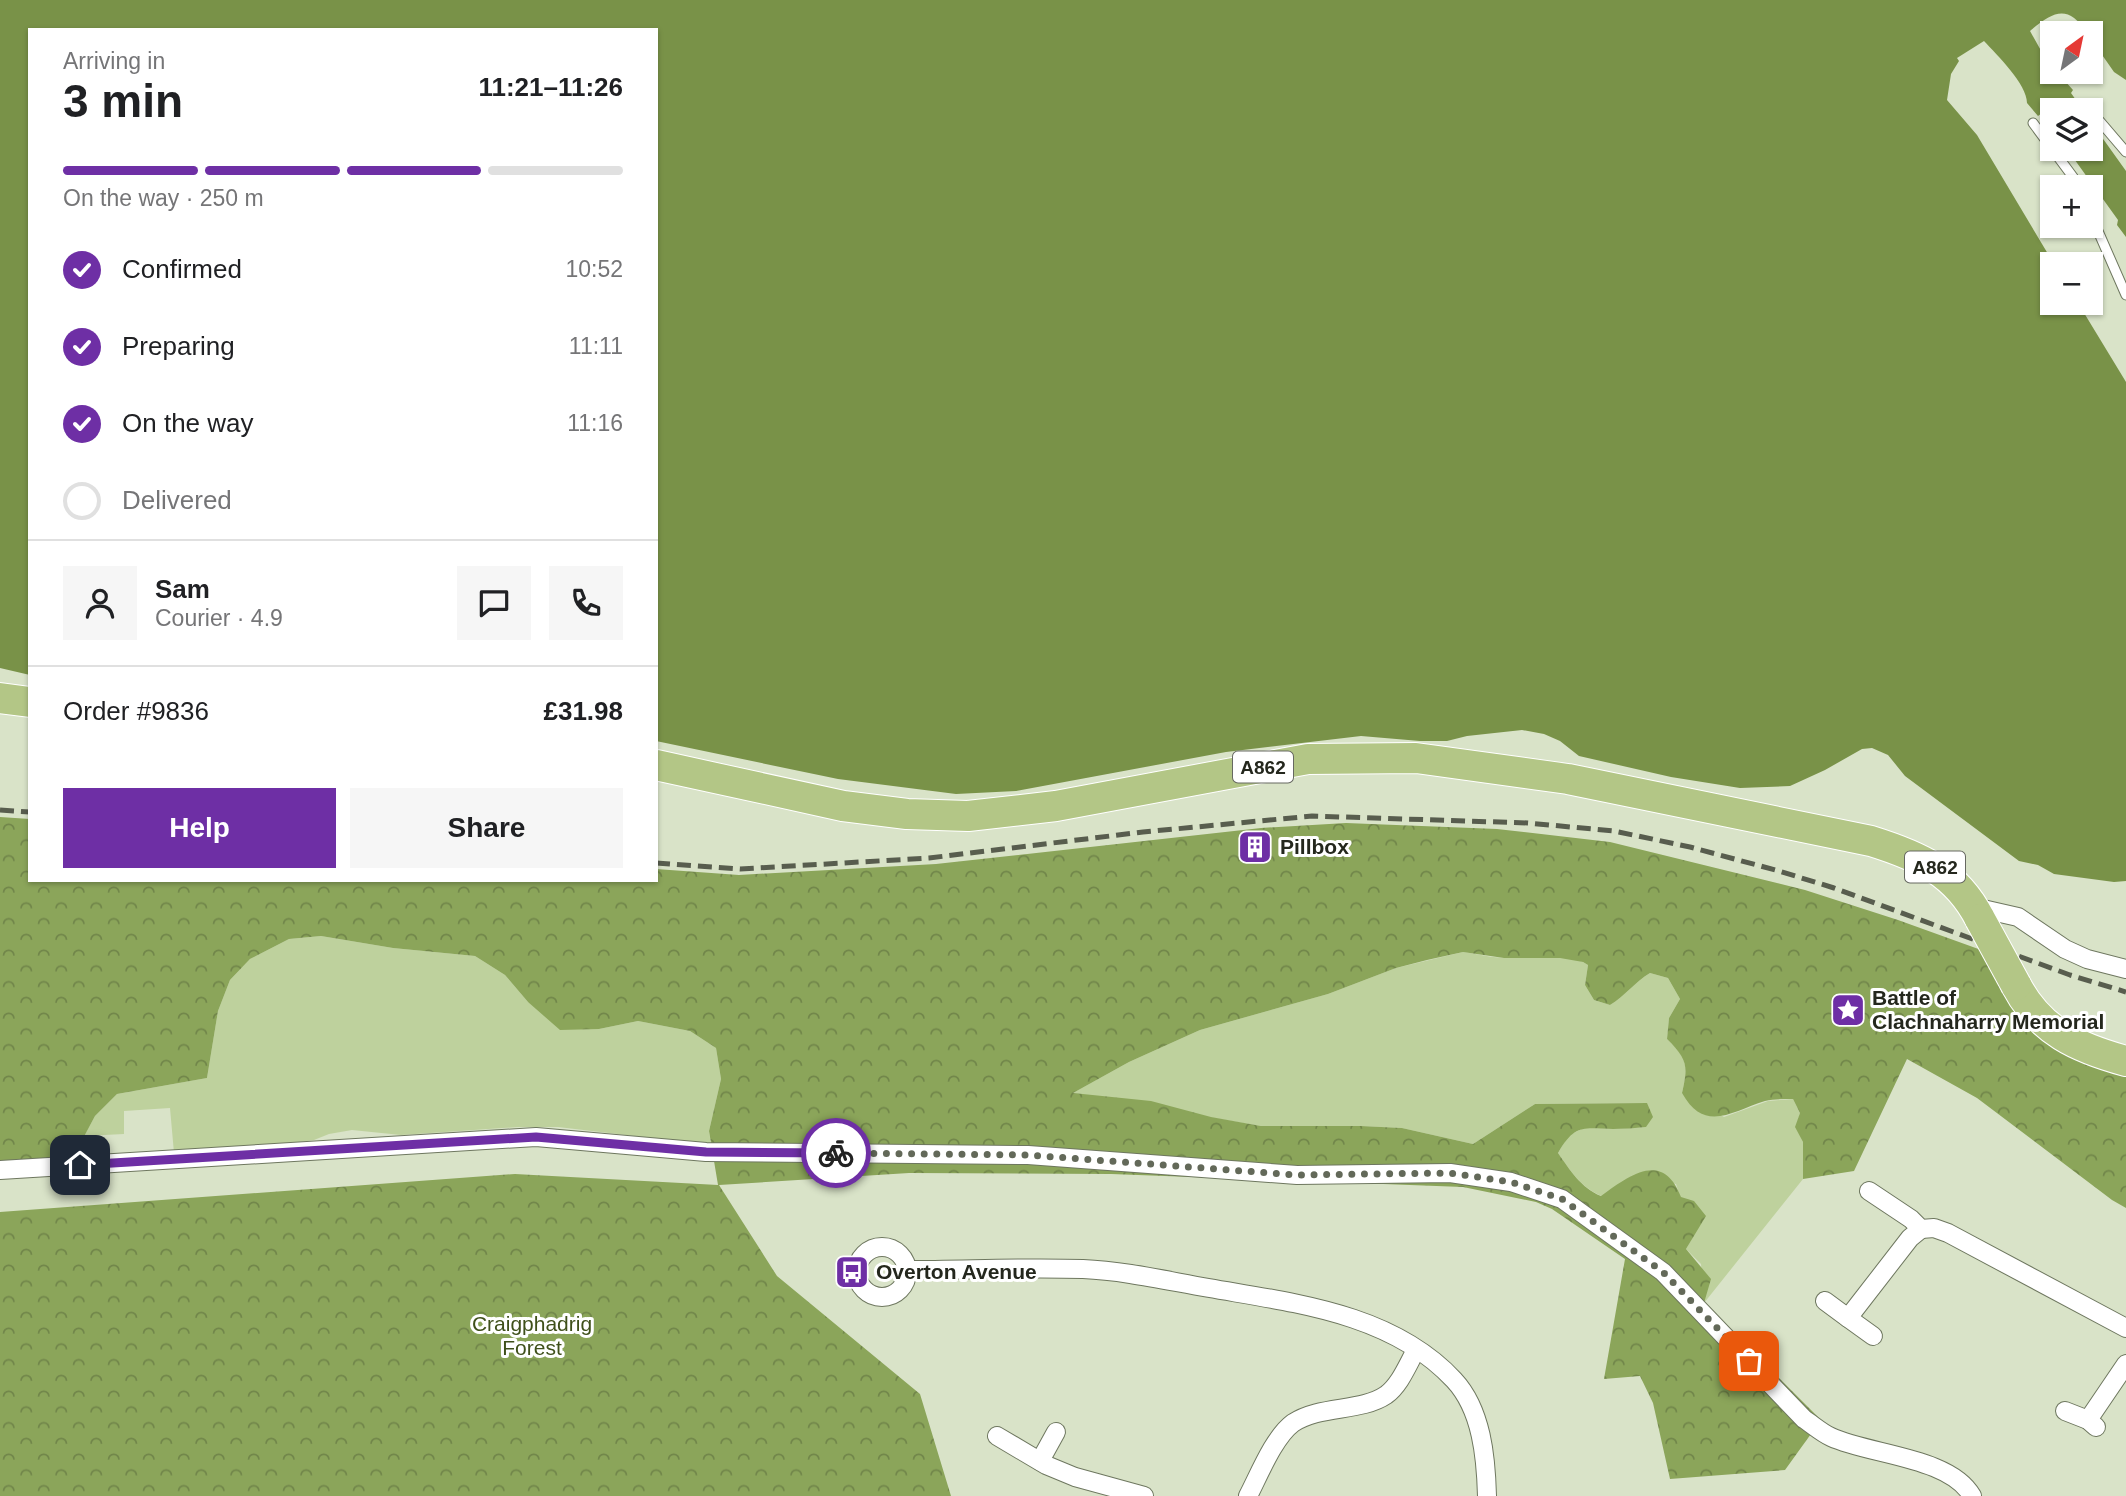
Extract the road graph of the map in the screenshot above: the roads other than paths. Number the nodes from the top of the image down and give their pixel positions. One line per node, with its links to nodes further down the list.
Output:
1 (2033, 123): 4 (lane)
2 (2103, 125): 3 (lane)
3 (2126, 152)
4 (2072, 175)
5 (2101, 238): 6 (lane)
6 (2126, 295)
7 (0, 698): 8 (main road)
8 (28, 702)
9 (658, 765): 10 (main road, A862)
10 (1977, 913): 11 (street); 12 (main road, A862, bridge)
11 (2126, 969)
12 (2126, 1061)
13 (0, 1170): 30 (street)
14 (1869, 1191): 15 (street)
15 (1921, 1229): 18 (street); 19 (street)
16 (907, 1270): 21 (street)
17 (1825, 1301): 18 (street)
18 (1848, 1318): 20 (street)
19 (2126, 1328)
20 (1873, 1336)
21 (1416, 1350): 28 (street); 29 (street)
22 (2126, 1364): 23 (street)
23 (2066, 1411)
24 (1056, 1432): 26 (street)
25 (997, 1436): 26 (street)
26 (1041, 1461): 27 (street)
27 (1144, 1496)
28 (1248, 1496)
29 (1487, 1496)
30 (1972, 1496)

